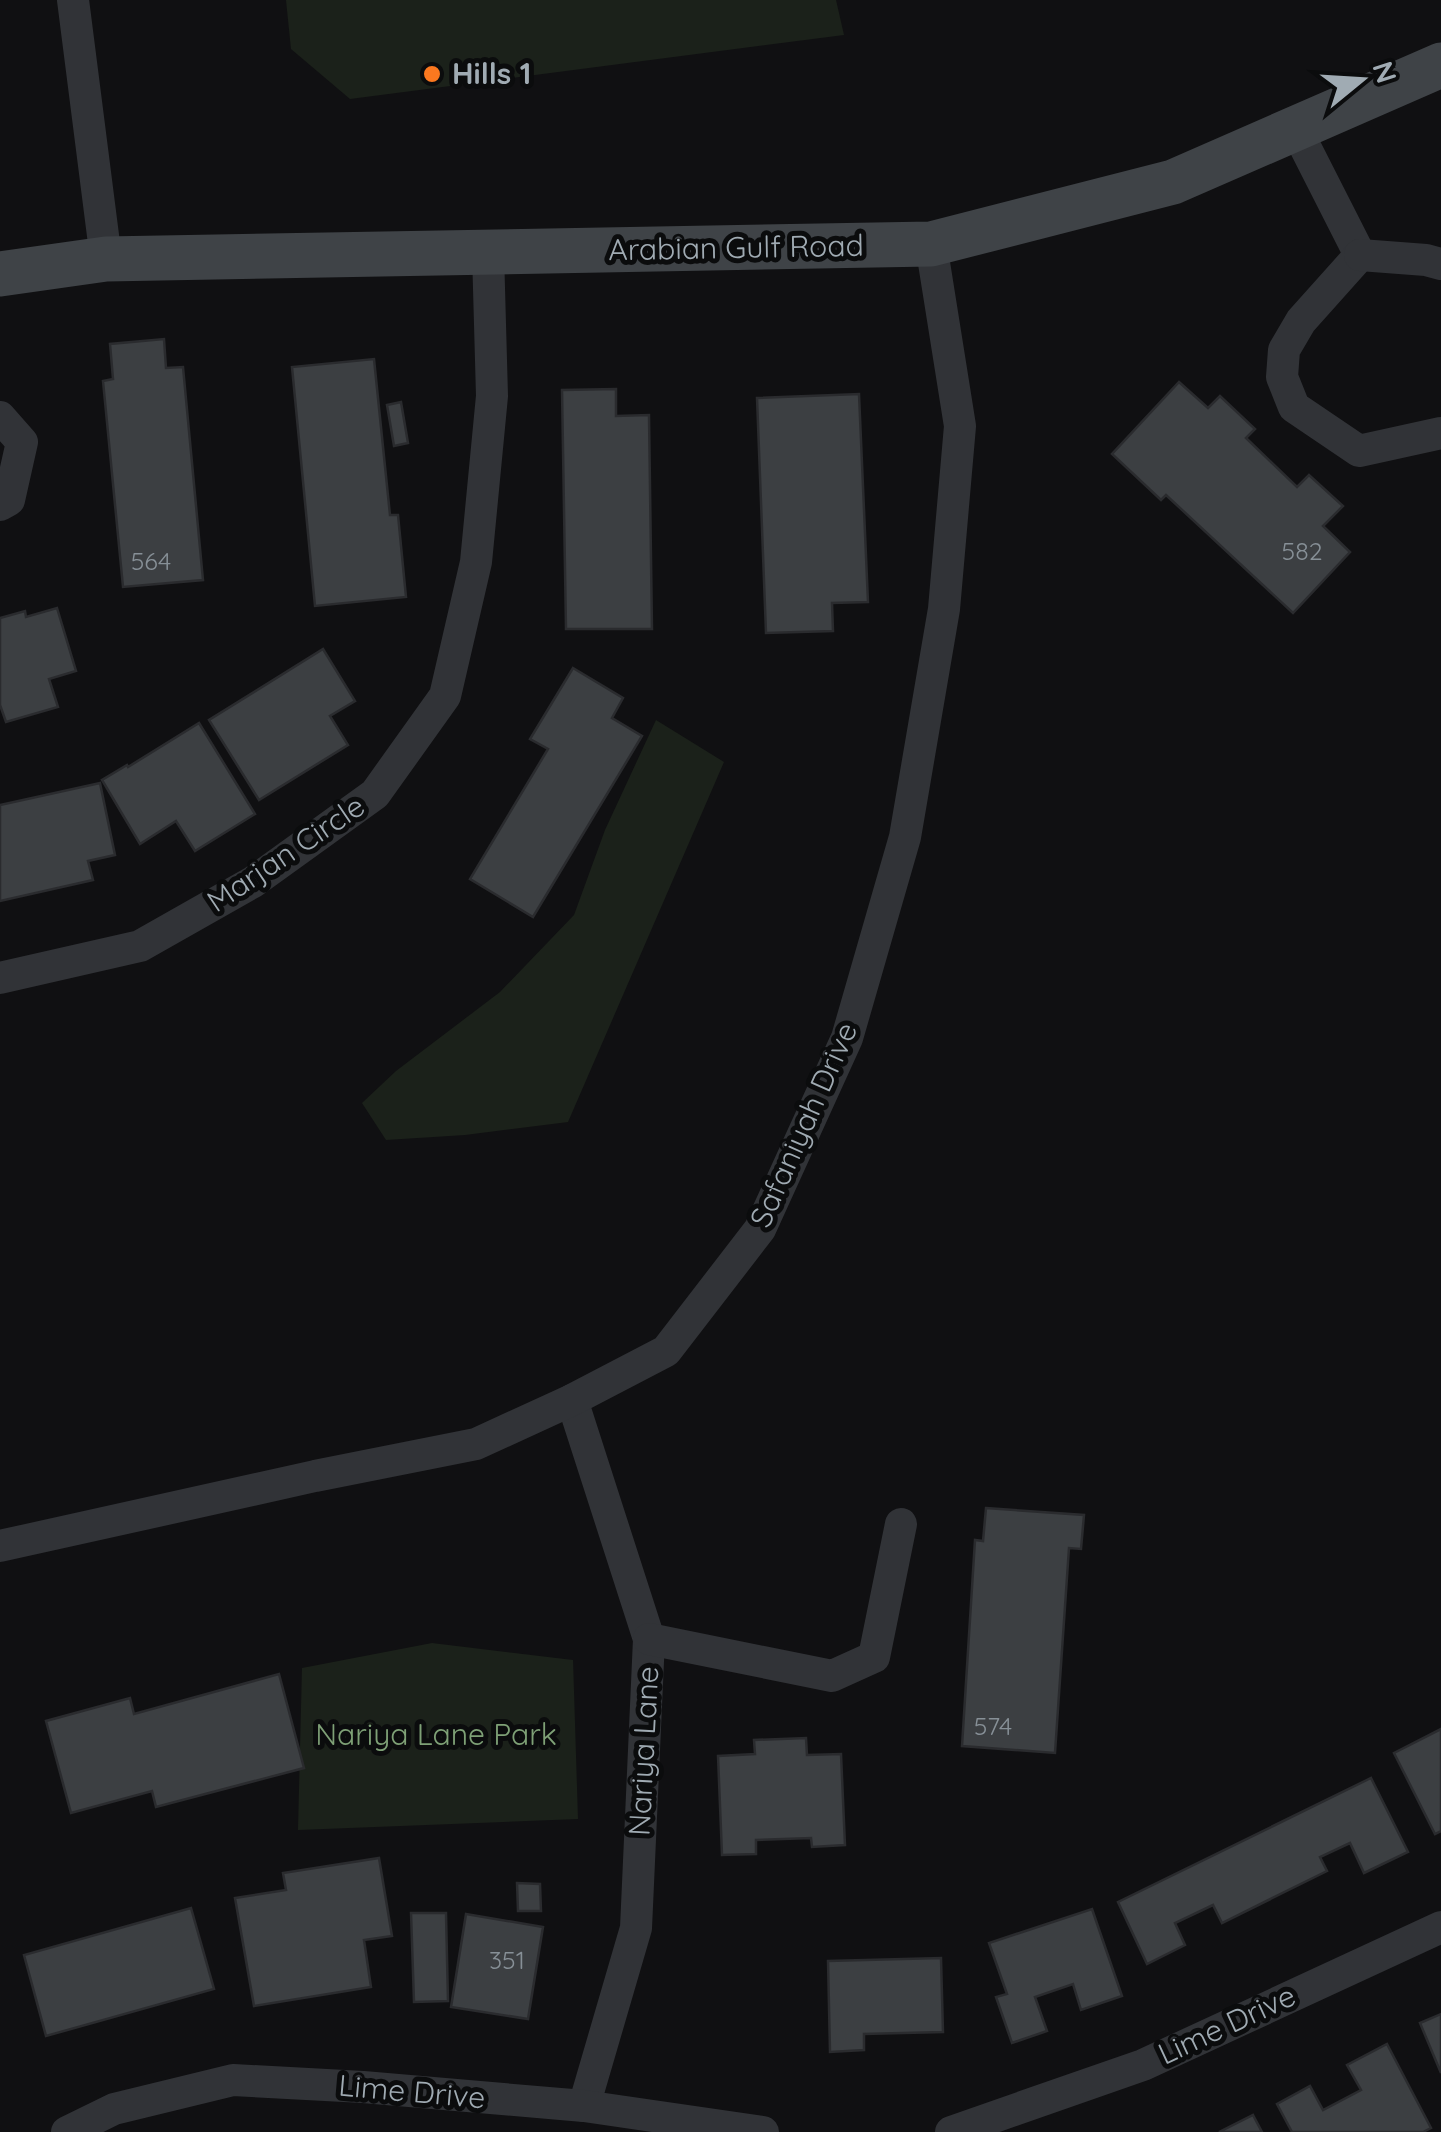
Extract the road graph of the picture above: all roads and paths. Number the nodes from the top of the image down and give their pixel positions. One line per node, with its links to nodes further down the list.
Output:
1 (68, 8): 7 (street)
2 (1441, 65): 3 (main road, Arabian Gulf Road)
3 (1296, 128): 4 (main road, Arabian Gulf Road); 6 (street)
4 (931, 244): 5 (main road, Arabian Gulf Road); 14 (street, Safaniyah Drive)
5 (488, 252): 7 (main road, Arabian Gulf Road); 13 (street, Marjan Circle)
6 (1360, 255): 8 (street); 11 (street)
7 (106, 259): 9 (main road, Arabian Gulf Road)
8 (1441, 264)
9 (0, 274)
10 (0, 417): 12 (street)
11 (1441, 433)
12 (0, 505)
13 (0, 978)
14 (572, 1400): 16 (street, Safaniyah Drive); 17 (street, Nariya Lane)
15 (901, 1524): 17 (street)
16 (0, 1546)
17 (649, 1638): 19 (street, Nariya Lane)
18 (1441, 1926): 22 (street, Lime Drive)
19 (584, 2106): 20 (street, Lime Drive); 21 (street, Lime Drive)
20 (67, 2132)
21 (764, 2132)
22 (951, 2132)

